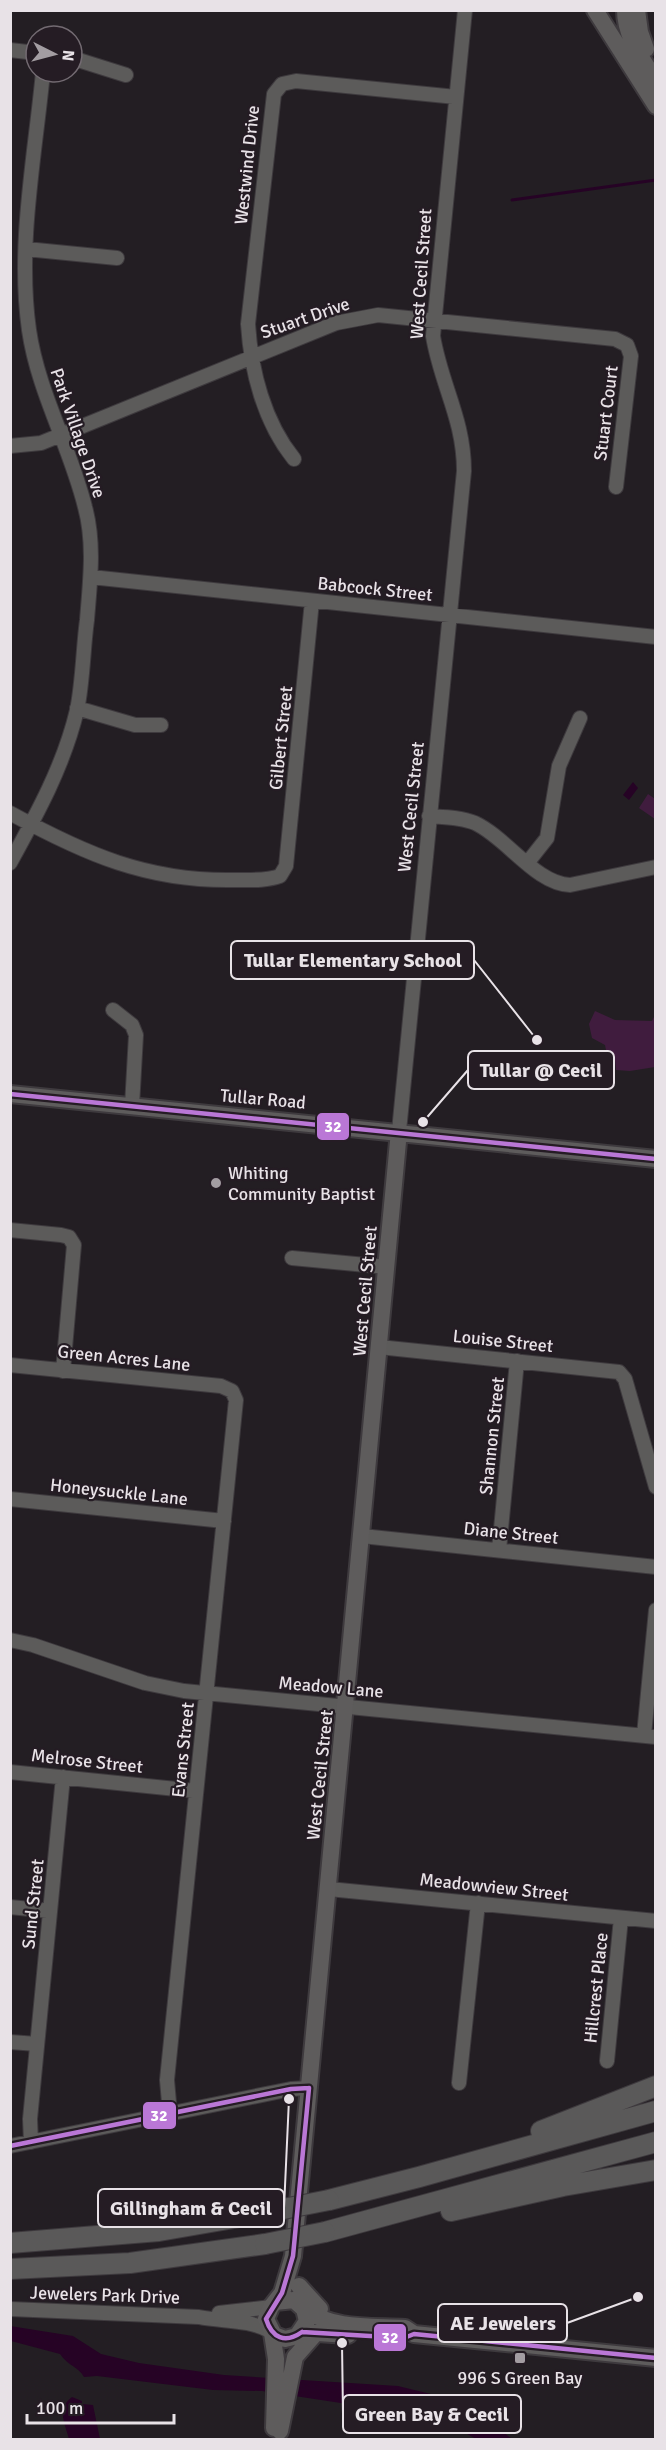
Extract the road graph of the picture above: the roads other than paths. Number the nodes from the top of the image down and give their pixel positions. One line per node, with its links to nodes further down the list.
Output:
1 (465, 10): 10 (street, West Cecil Street)
2 (595, 10): 11 (main road)
3 (624, 10): 8 (main road)
4 (637, 10): 6 (main road)
5 (84, 62): 7 (street)
6 (656, 72)
7 (126, 75)
8 (656, 81)
9 (42, 84): 12 (street, Park Village Drive)
10 (456, 97): 14 (street, West Cecil Street); 16 (street, Westwind Drive)
11 (656, 106)
12 (26, 249): 13 (street); 17 (street, Park Village Drive)
13 (117, 258)
14 (434, 320): 15 (street, Stuart Drive); 16 (street, Stuart Drive); 23 (street, West Cecil Street)
15 (627, 345): 20 (street, Stuart Court)
16 (251, 356): 17 (street, Stuart Drive); 19 (street)
17 (59, 436): 18 (street, Stuart Drive); 21 (street, Park Village Drive)
18 (10, 446)
19 (294, 459)
20 (616, 487)
21 (91, 578): 22 (street, Babcock Street); 25 (street, Park Village Drive)
22 (312, 601): 23 (street, Babcock Street); 30 (street, Gilbert Street)
23 (451, 615): 24 (street, Babcock Street); 29 (street, West Cecil Street)
24 (656, 637)
25 (77, 708): 27 (street); 30 (street, Park Village Drive)
26 (580, 718): 31 (street)
27 (161, 725)
28 (10, 813): 30 (street)
29 (429, 816): 31 (street); 37 (street, West Cecil Street)
30 (31, 824): 32 (street, Park Village Drive)
31 (528, 862): 33 (street)
32 (10, 863)
33 (656, 867)
34 (113, 1010): 36 (street)
35 (10, 1094): 36 (main road, Tullar Road)
36 (132, 1106): 37 (main road, Tullar Road)
37 (399, 1131): 38 (main road, Tullar Road); 41 (main road, West Cecil Street)
38 (656, 1158)
39 (10, 1230): 45 (street)
40 (291, 1258): 41 (street)
41 (387, 1267): 42 (main road, West Cecil Street)
42 (379, 1347): 43 (street, Louise Street); 50 (main road, West Cecil Street)
43 (517, 1361): 47 (street, Louise Street); 51 (street, Shannon Street)
44 (10, 1365): 45 (street, Green Acres Lane)
45 (63, 1371): 46 (street, Green Acres Lane)
46 (232, 1391): 49 (street, Evans Street)
47 (656, 1487)
48 (10, 1499): 49 (street, Honeysuckle Lane)
49 (224, 1521): 55 (street, Evans Street)
50 (362, 1536): 51 (street, Diane Street); 56 (main road, West Cecil Street)
51 (499, 1550): 52 (street, Diane Street)
52 (656, 1567)
53 (656, 1610): 57 (street)
54 (10, 1640): 55 (street, Meadow Lane)
55 (207, 1694): 56 (street, Meadow Lane); 60 (street, Evans Street)
56 (346, 1706): 57 (street, Meadow Lane); 61 (main road, West Cecil Street)
57 (650, 1736)
58 (10, 1772): 59 (street, Melrose Street)
59 (63, 1777): 60 (street, Melrose Street); 64 (street, Sund Street)
60 (196, 1791): 74 (street, Evans Street)
61 (329, 1889): 62 (street, Meadowview Street); 72 (main road, West Cecil Street)
62 (477, 1904): 65 (street, Meadowview Street); 70 (street)
63 (10, 1907): 64 (street)
64 (50, 1911): 68 (street, Sund Street)
65 (621, 1918): 66 (street, Meadowview Street); 69 (street, Hillcrest Place)
66 (656, 1921)
67 (10, 2042): 68 (street)
68 (37, 2044): 75 (street, Sund Street)
69 (607, 2061)
70 (459, 2083)
71 (656, 2086): 78 (highway)
72 (309, 2088): 74 (street); 82 (main road, West Cecil Street)
73 (656, 2111): 78 (highway)
74 (170, 2114): 75 (street)
75 (31, 2142): 77 (street)
76 (656, 2142): 80 (highway)
77 (10, 2146)
78 (459, 2166): 81 (highway, bridge)
79 (656, 2170): 80 (highway)
80 (352, 2226): 83 (highway, bridge)
81 (10, 2243)
82 (293, 2256): 84 (main road, West Cecil Street); 85 (main road, West Cecil Street)
83 (10, 2269)
84 (299, 2286): 86 (main road, West Cecil Street); 89 (main road)
85 (273, 2304): 86 (main road); 88 (street, Jewelers Park Drive); 90 (main road)
86 (302, 2306): 89 (main road); 91 (main road)
87 (10, 2309): 88 (street, Jewelers Park Drive)
88 (199, 2317): 90 (street, Jewelers Park Drive)
89 (409, 2331): 91 (main road); 92 (main road)
90 (271, 2332): 91 (main road); 93 (main road)
91 (305, 2334): 93 (main road)
92 (656, 2358)
93 (283, 2375): 94 (main road)
94 (278, 2436)

